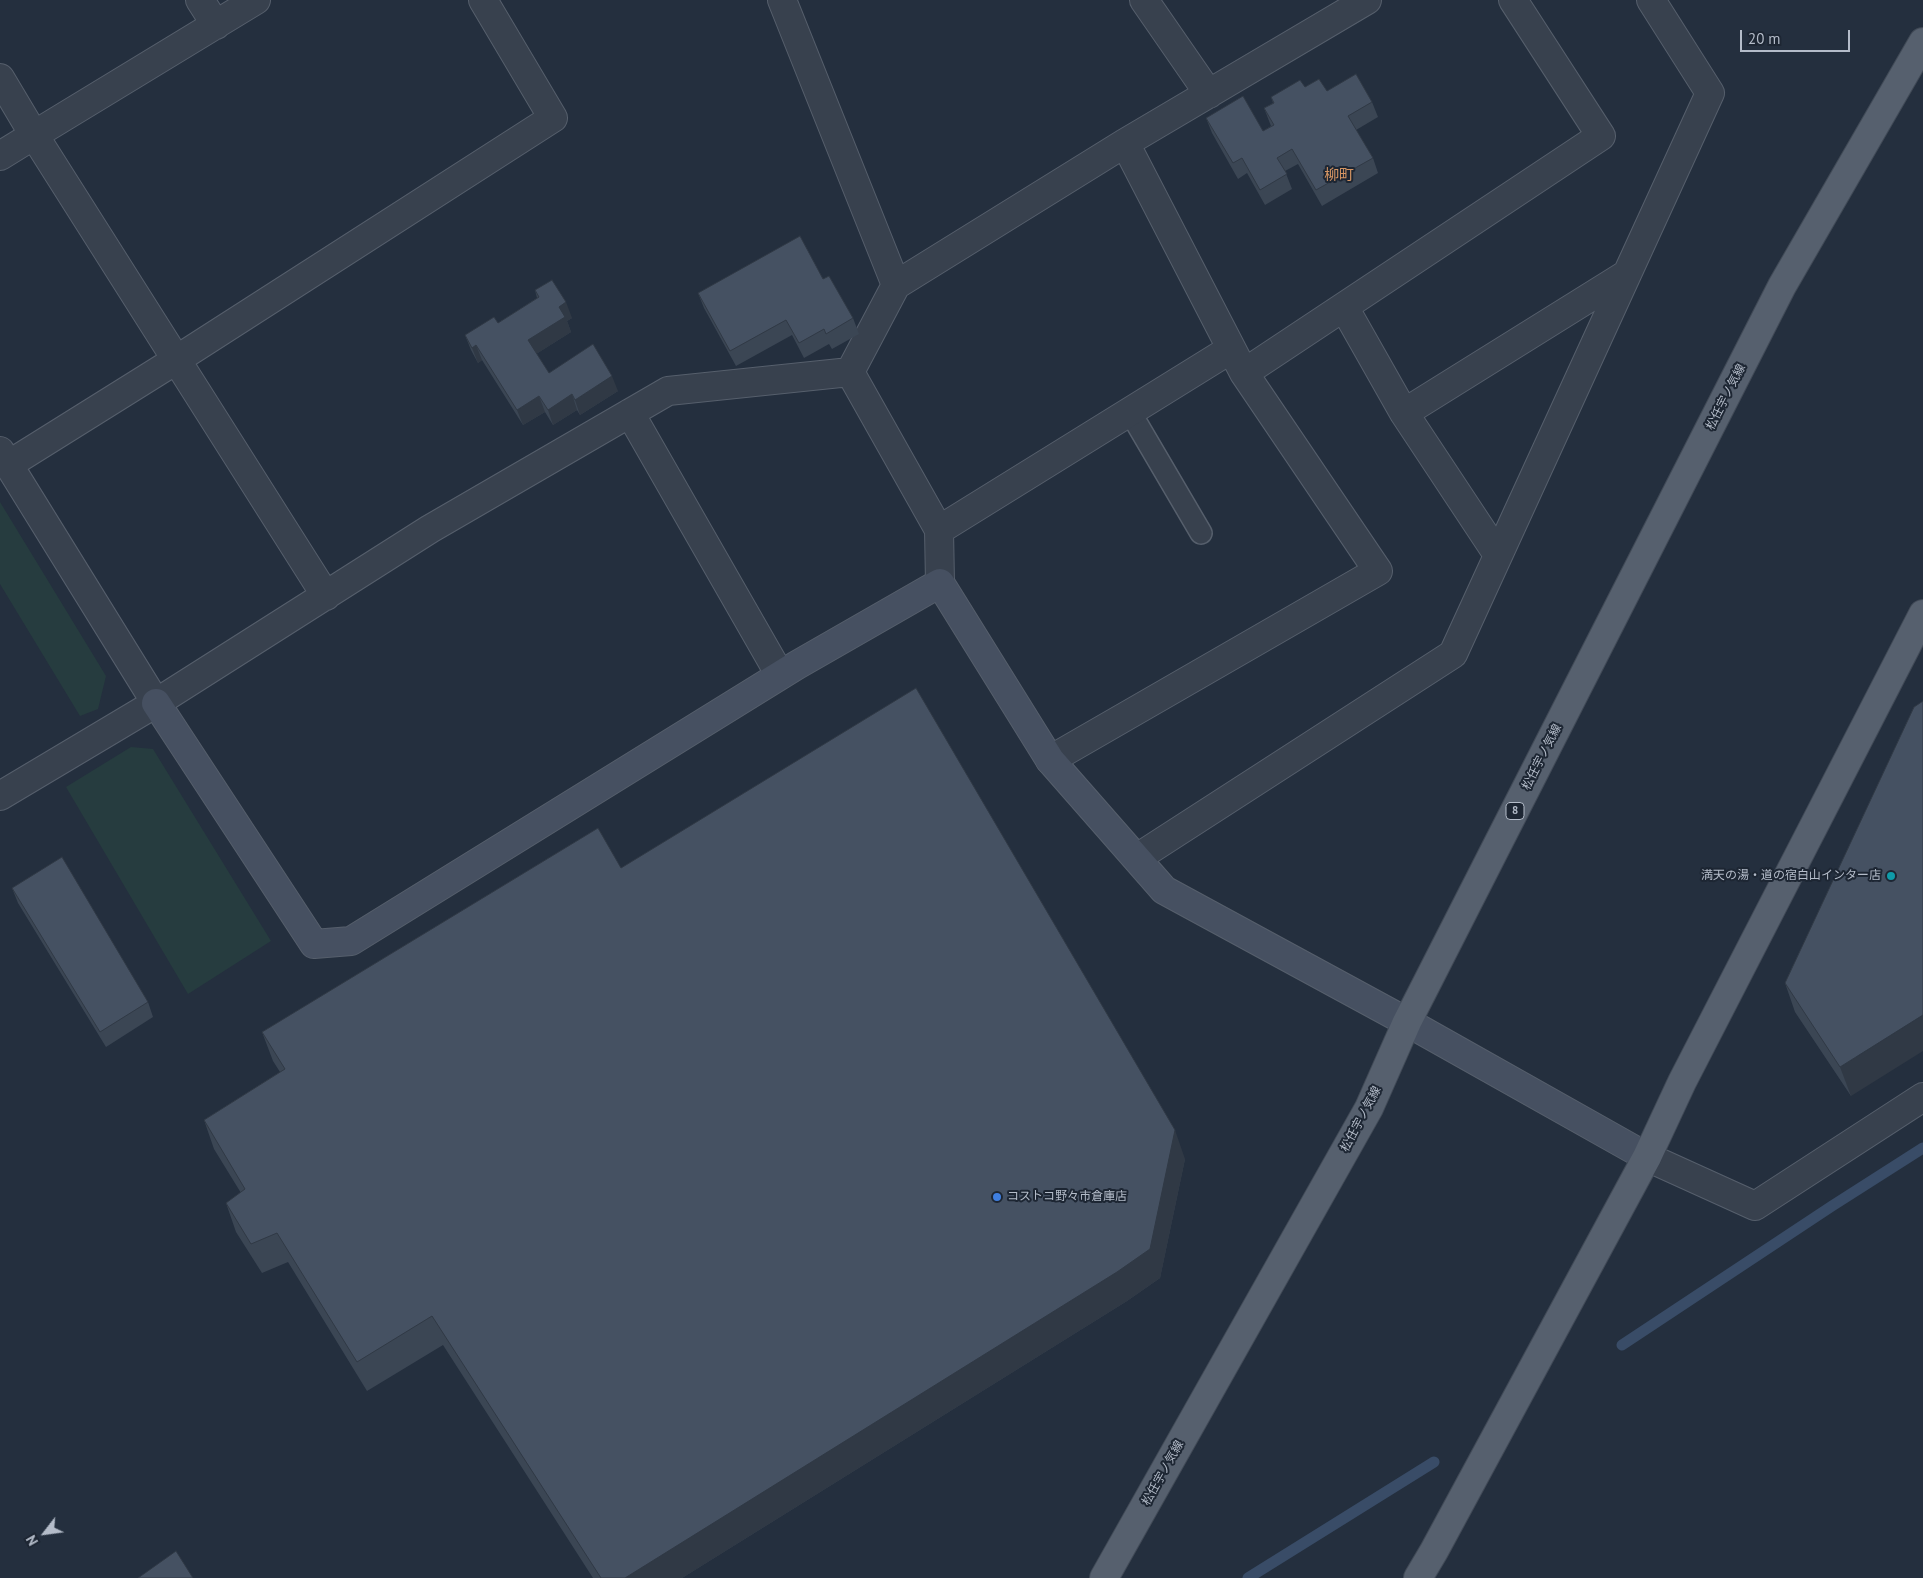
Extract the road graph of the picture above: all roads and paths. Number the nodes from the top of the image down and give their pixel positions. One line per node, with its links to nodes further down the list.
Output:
1 (200, 0): 9 (street)
2 (256, 0): 9 (street)
3 (483, 0): 20 (street)
4 (782, 0): 17 (street)
5 (1144, 0): 12 (street)
6 (1367, 0): 12 (street)
7 (1513, 0): 18 (street)
8 (1651, 0): 16 (street)
9 (216, 25): 13 (street)
10 (1923, 42): 38 (main road, 松任宇ノ気線 / 8)
11 (0, 78): 13 (street)
12 (1209, 94): 14 (street)
13 (34, 135): 15 (street); 20 (street)
14 (1125, 143): 17 (street); 19 (street)
15 (0, 156)
16 (1627, 274): 25 (street); 29 (street)
17 (896, 285): 21 (street)
18 (1344, 307): 22 (street); 25 (street)
19 (1231, 350): 22 (street); 24 (street)
20 (176, 360): 26 (street); 31 (street)
21 (850, 372): 23 (street); 27 (street)
22 (1244, 373): 35 (street)
23 (630, 412): 31 (street); 33 (street)
24 (1130, 412): 27 (street); 28 (lane)
25 (1404, 413): 29 (street)
26 (4, 458): 34 (street)
27 (940, 530): 30 (street)
28 (1202, 533)
29 (1498, 555): 37 (street)
30 (940, 583): 33 (street); 35 (street)
31 (326, 596): 34 (street)
32 (1923, 614): 40 (main road)
33 (780, 675): 34 (street)
34 (156, 703): 36 (street)
35 (1050, 760): 37 (street)
36 (0, 796)
37 (1136, 858): 38 (street)
38 (1407, 1022): 40 (street); 41 (main road, 松任宇ノ気線 / 8)
39 (1923, 1097): 40 (street)
40 (1647, 1156): 42 (main road)
41 (1104, 1578)
42 (1418, 1578)

